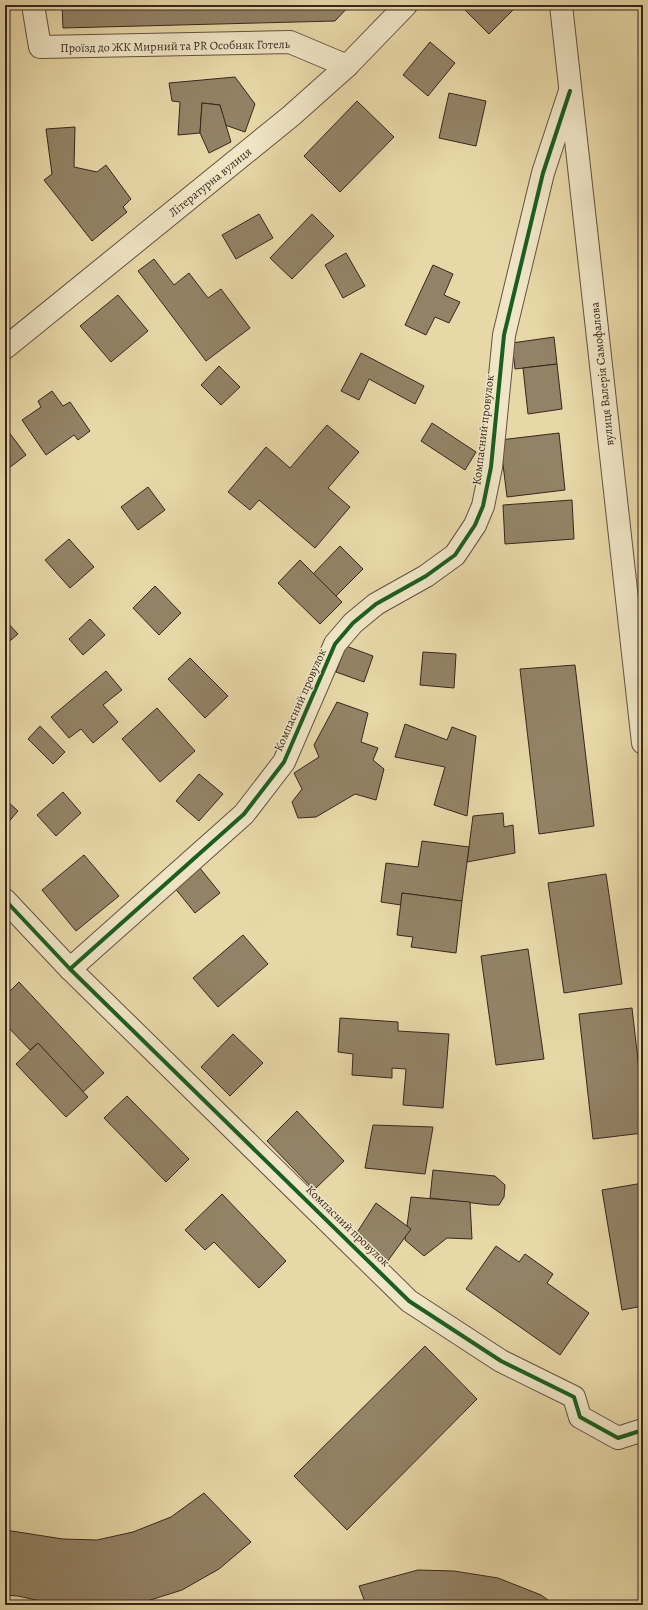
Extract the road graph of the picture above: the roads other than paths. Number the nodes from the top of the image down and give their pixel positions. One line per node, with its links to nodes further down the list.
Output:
1 (33, 5): 4 (street, Проїзд до ЖК Мирний та PR Особняк Готель)
2 (406, 5): 4 (street, Літературна вулиця)
3 (561, 5): 5 (street, вулиця Валерія Самофалова)
4 (348, 66): 6 (street, Літературна вулиця)
5 (570, 91): 7 (street, вулиця Валерія Самофалова); 9 (street, Компасний провулок)
6 (5, 348)
7 (643, 743)
8 (5, 900): 9 (street, Компасний провулок)
9 (70, 969): 10 (street, Компасний провулок)
10 (643, 1430)

